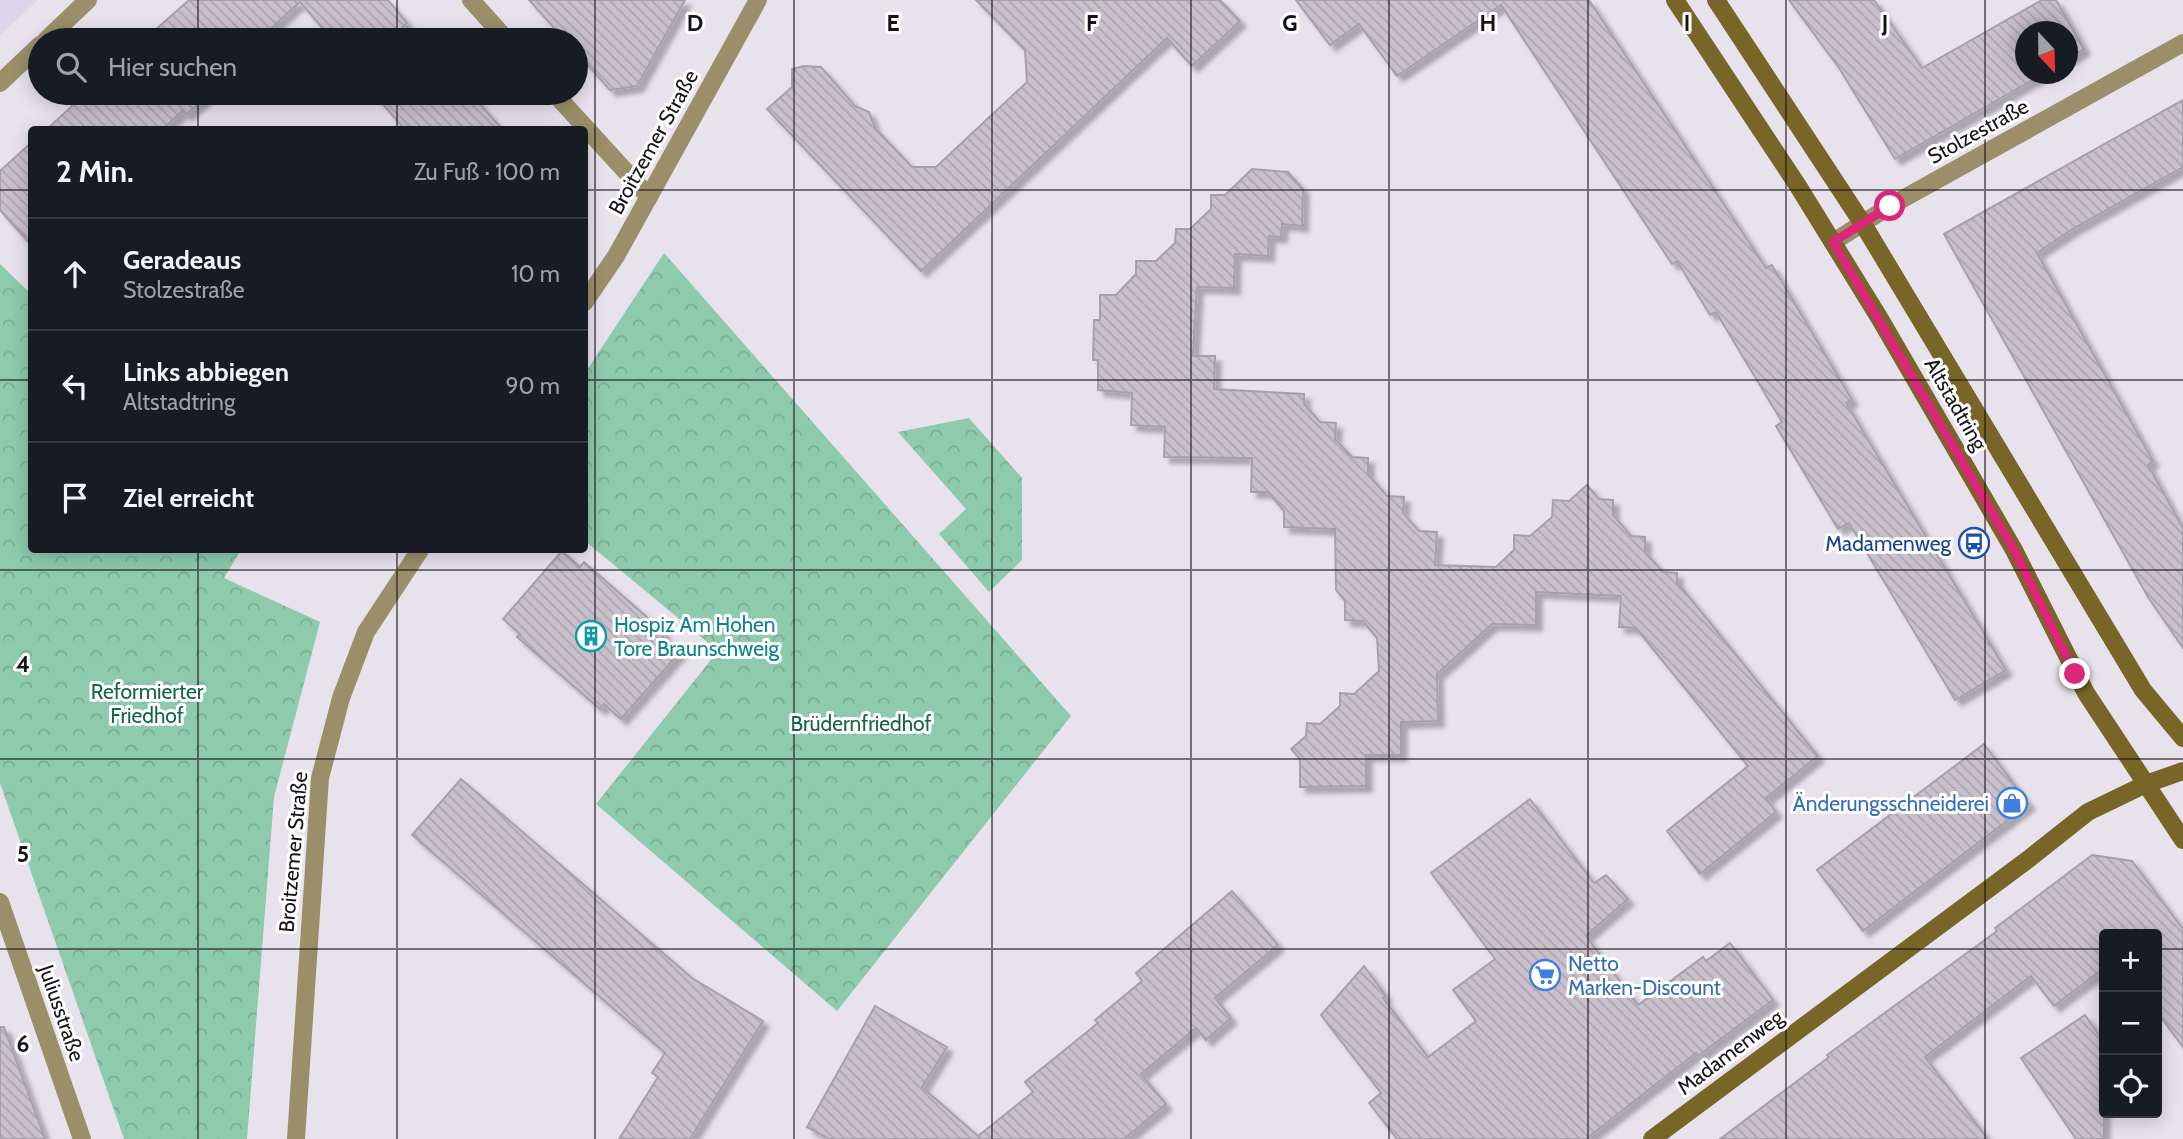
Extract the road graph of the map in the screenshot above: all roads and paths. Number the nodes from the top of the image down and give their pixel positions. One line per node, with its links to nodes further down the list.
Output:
1 (88, 0): 6 (street)
2 (471, 0): 7 (street)
3 (758, 0): 14 (street, Broitzemer Straße)
4 (1675, 0): 16 (main road, Altstadtring)
5 (1716, 0): 15 (main road, Altstadtring)
6 (59, 28)
7 (496, 28)
8 (2183, 43): 15 (street, Stolzestraße)
9 (28, 56): 10 (street)
10 (0, 83)
11 (565, 105): 12 (street)
12 (584, 126)
13 (588, 130): 14 (street)
14 (649, 197): 17 (street, Broitzemer Straße)
15 (1863, 224): 16 (street, Stolzestraße); 19 (main road, Altstadtring)
16 (1833, 242): 21 (main road, Altstadtring)
17 (588, 297)
18 (418, 553): 25 (street, Broitzemer Straße)
19 (2183, 738)
20 (2183, 771): 21 (main road, Madamenweg)
21 (2146, 784): 22 (main road, Altstadtring); 26 (main road, Madamenweg)
22 (2183, 840)
23 (0, 902): 24 (street, Juliusstraße)
24 (82, 1139)
25 (296, 1139)
26 (1652, 1139)

